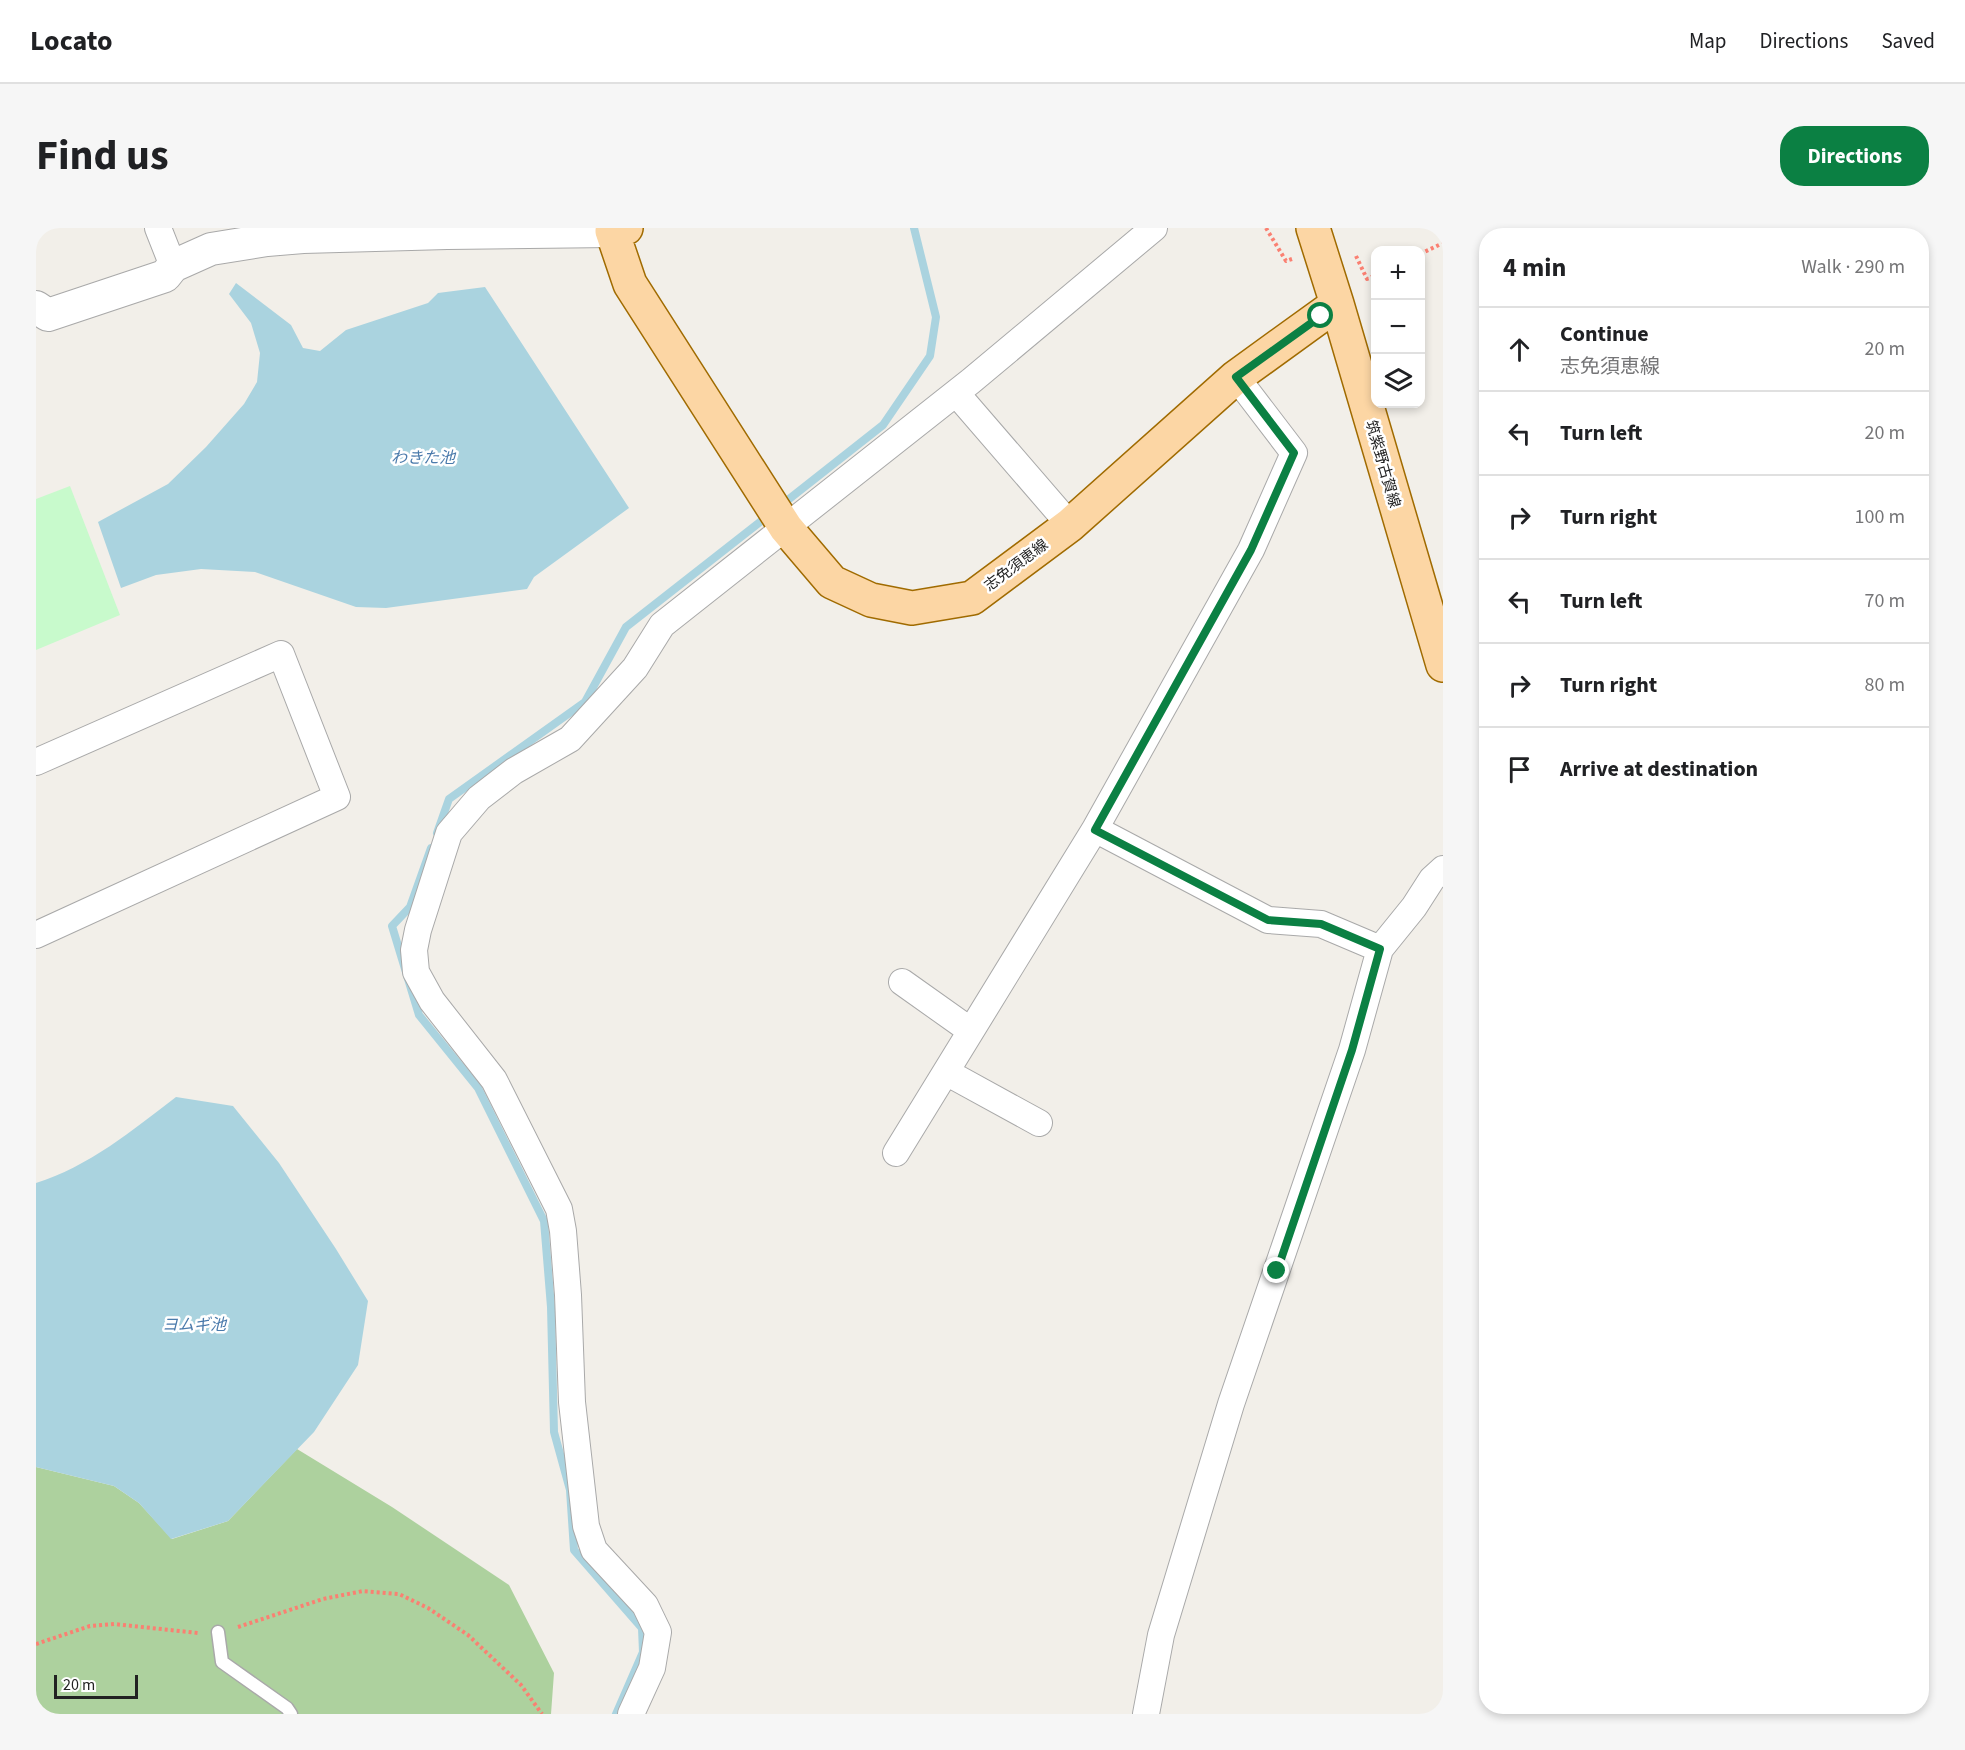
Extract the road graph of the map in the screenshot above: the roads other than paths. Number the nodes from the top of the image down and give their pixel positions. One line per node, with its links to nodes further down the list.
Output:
1 (158, 228): 7 (street)
2 (1154, 228): 11 (street)
3 (1313, 228): 8 (main road, 筑紫野古賀線)
4 (616, 229): 5 (street); 13 (main road, 志免須恵線)
5 (447, 231): 6 (street)
6 (302, 232): 7 (street)
7 (173, 267): 9 (street)
8 (1337, 304): 10 (main road, 志免須恵線); 14 (main road, 筑紫野古賀線)
9 (36, 307)
10 (1236, 377): 12 (main road, 志免須恵線); 16 (street)
11 (956, 393): 12 (street); 13 (street)
12 (1070, 525): 13 (main road, 志免須恵線)
13 (786, 528): 27 (street)
14 (1443, 665)
15 (36, 762): 18 (street)
16 (1095, 830): 19 (street); 21 (street)
17 (1437, 874): 19 (street)
18 (36, 935)
19 (1380, 949): 28 (street)
20 (902, 982): 21 (street)
21 (971, 1030): 22 (street)
22 (946, 1072): 23 (street); 24 (street)
23 (1039, 1123)
24 (896, 1153)
25 (218, 1632): 26 (lane)
26 (291, 1714)
27 (631, 1714)
28 (1146, 1714)

